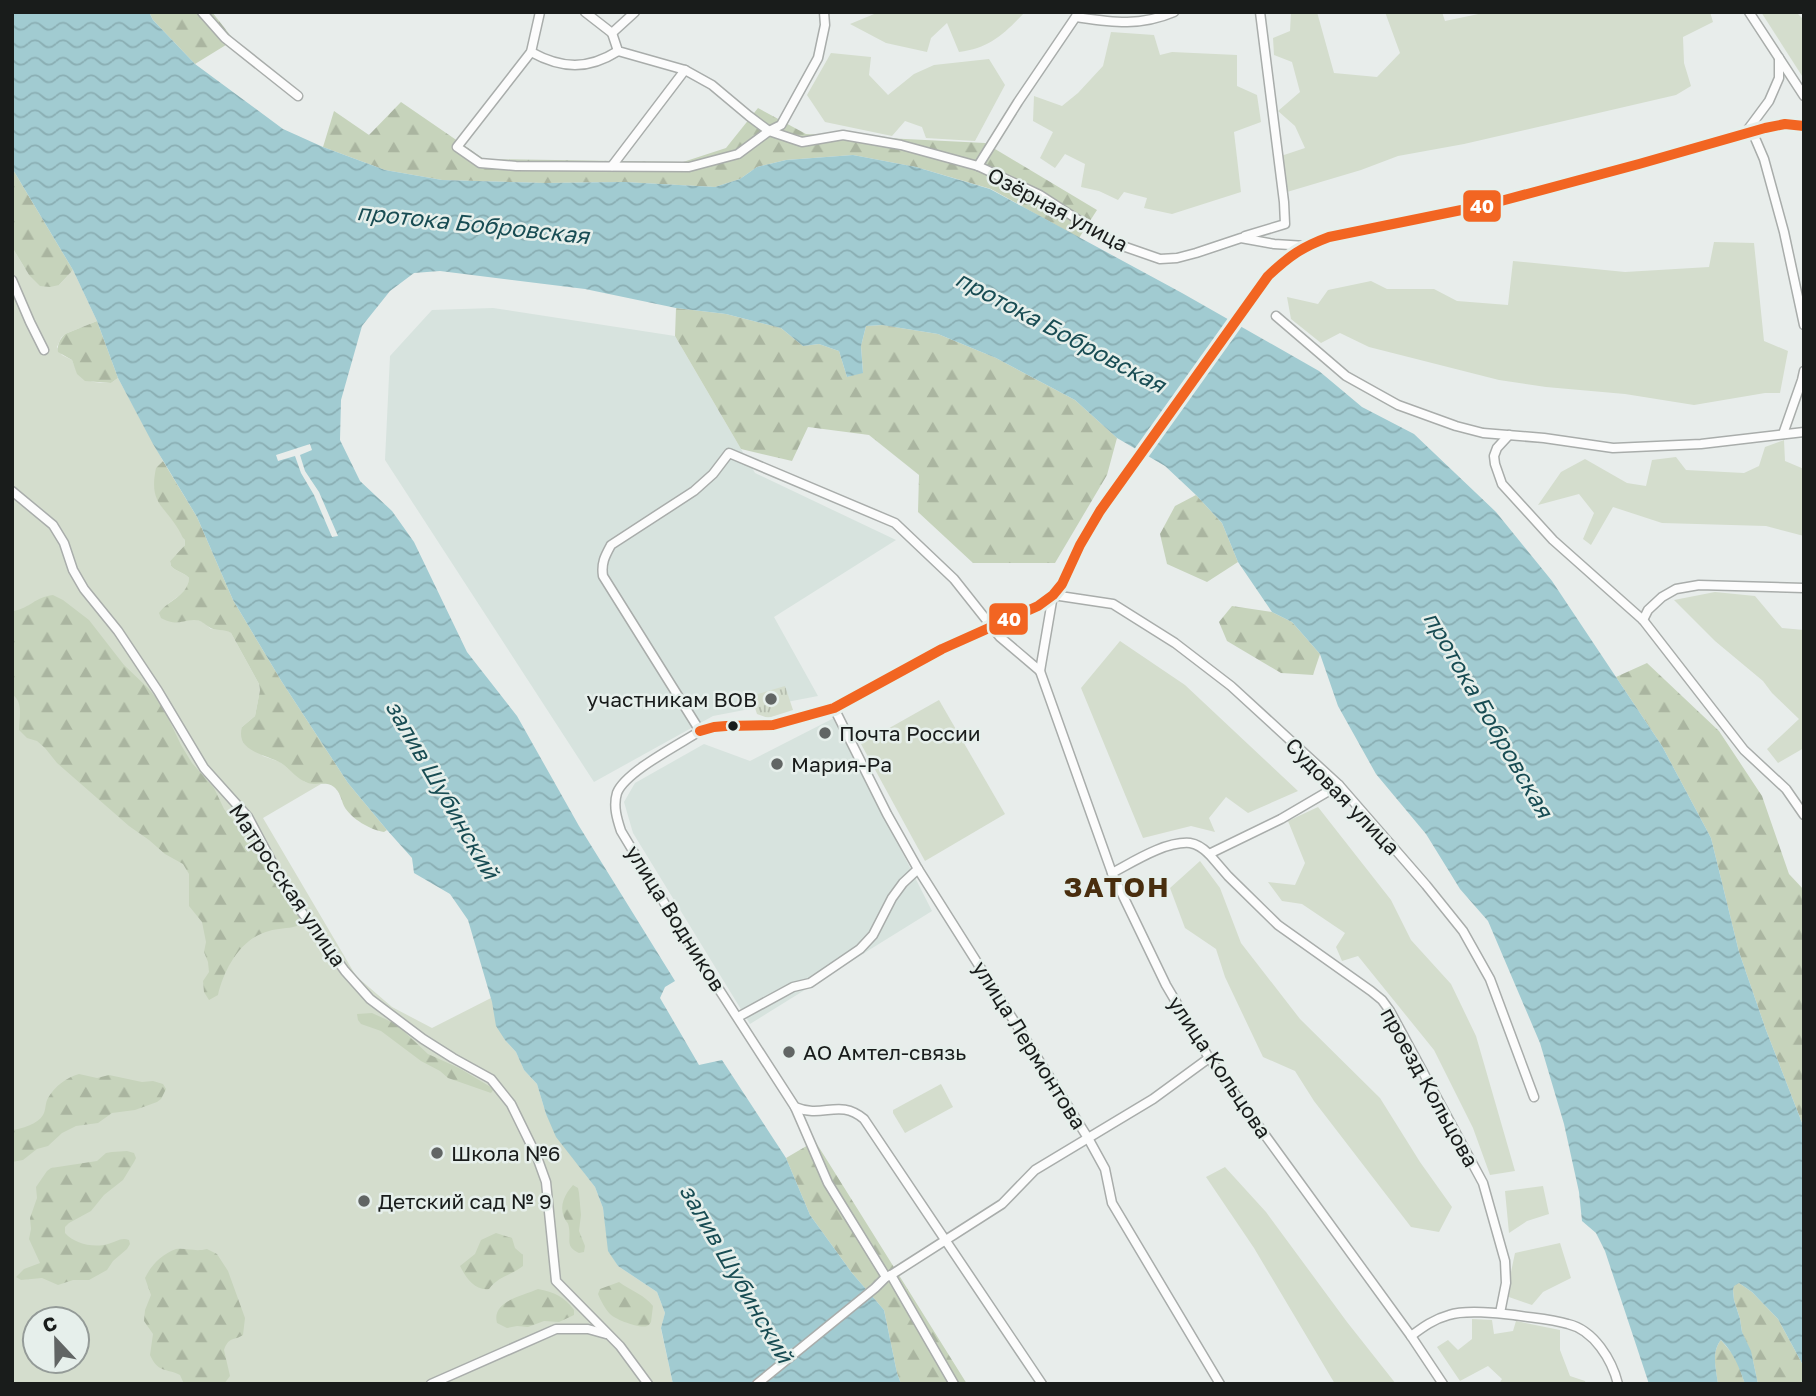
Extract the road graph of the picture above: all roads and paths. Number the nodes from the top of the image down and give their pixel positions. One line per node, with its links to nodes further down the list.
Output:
1 (202, 12): 15 (street)
2 (540, 12): 12 (street)
3 (585, 12): 10 (street)
4 (635, 12): 10 (street)
5 (824, 12): 18 (street)
6 (1174, 12): 9 (street)
7 (1260, 12): 22 (street, Озёрная улица)
8 (1749, 12): 13 (street)
9 (1077, 15): 21 (street)
10 (612, 33): 11 (street)
11 (618, 51): 12 (street); 14 (street, Озёрная улица)
12 (531, 52): 20 (street)
13 (1779, 58): 16 (street); 19 (street)
14 (685, 69): 18 (street, Озёрная улица); 20 (street)
15 (298, 96)
16 (1804, 96)
17 (1804, 126): 19 (street)
18 (769, 131): 20 (street); 21 (street, Озёрная улица)
19 (1749, 132): 23 (street); 26 (street)
20 (612, 166)
21 (978, 166): 22 (street, Озёрная улица)
22 (1241, 237): 23 (street)
23 (1306, 246): 34 (street)
24 (12, 279): 27 (street)
25 (1276, 316): 31 (street)
26 (1804, 325)
27 (44, 350)
28 (1804, 371): 30 (street)
29 (1804, 432): 30 (street)
30 (1783, 434): 31 (street)
31 (1509, 435): 35 (street)
32 (12, 491): 53 (street, Матросская улица)
33 (1804, 589): 35 (street)
34 (1053, 595): 36 (street); 37 (street, улица Кольцова); 40 (street, Судовая улица)
35 (1643, 620): 41 (street)
36 (990, 626): 37 (street); 38 (street); 39 (street)
37 (1040, 671): 44 (street, улица Кольцова)
38 (835, 708): 39 (street); 43 (street, улица Лермонтова)
39 (700, 732): 45 (street, улица Водников)
40 (1339, 785): 42 (street); 47 (street, Судовая улица)
41 (1804, 815)
42 (1209, 854): 44 (street); 52 (street, проезд Кольцова)
43 (918, 869): 45 (street); 49 (street, улица Лермонтова)
44 (1112, 873): 46 (street, улица Кольцова)
45 (738, 1017): 48 (street, улица Водников)
46 (1209, 1058): 49 (street); 54 (street, улица Кольцова)
47 (1534, 1097)
48 (795, 1107): 50 (street); 51 (street, улица Водников)
49 (1088, 1138): 50 (street); 60 (street, улица Лермонтова)
50 (945, 1240): 51 (street); 59 (street)
51 (889, 1276): 57 (street); 58 (street, улица Водников)
52 (1500, 1313): 54 (street); 62 (street)
53 (606, 1334): 55 (street); 56 (street, Матросская улица)
54 (1411, 1336): 61 (street, улица Кольцова)
55 (431, 1384)
56 (648, 1384)
57 (757, 1384)
58 (954, 1384)
59 (1042, 1384)
60 (1220, 1384)
61 (1443, 1384)
62 (1618, 1384)

